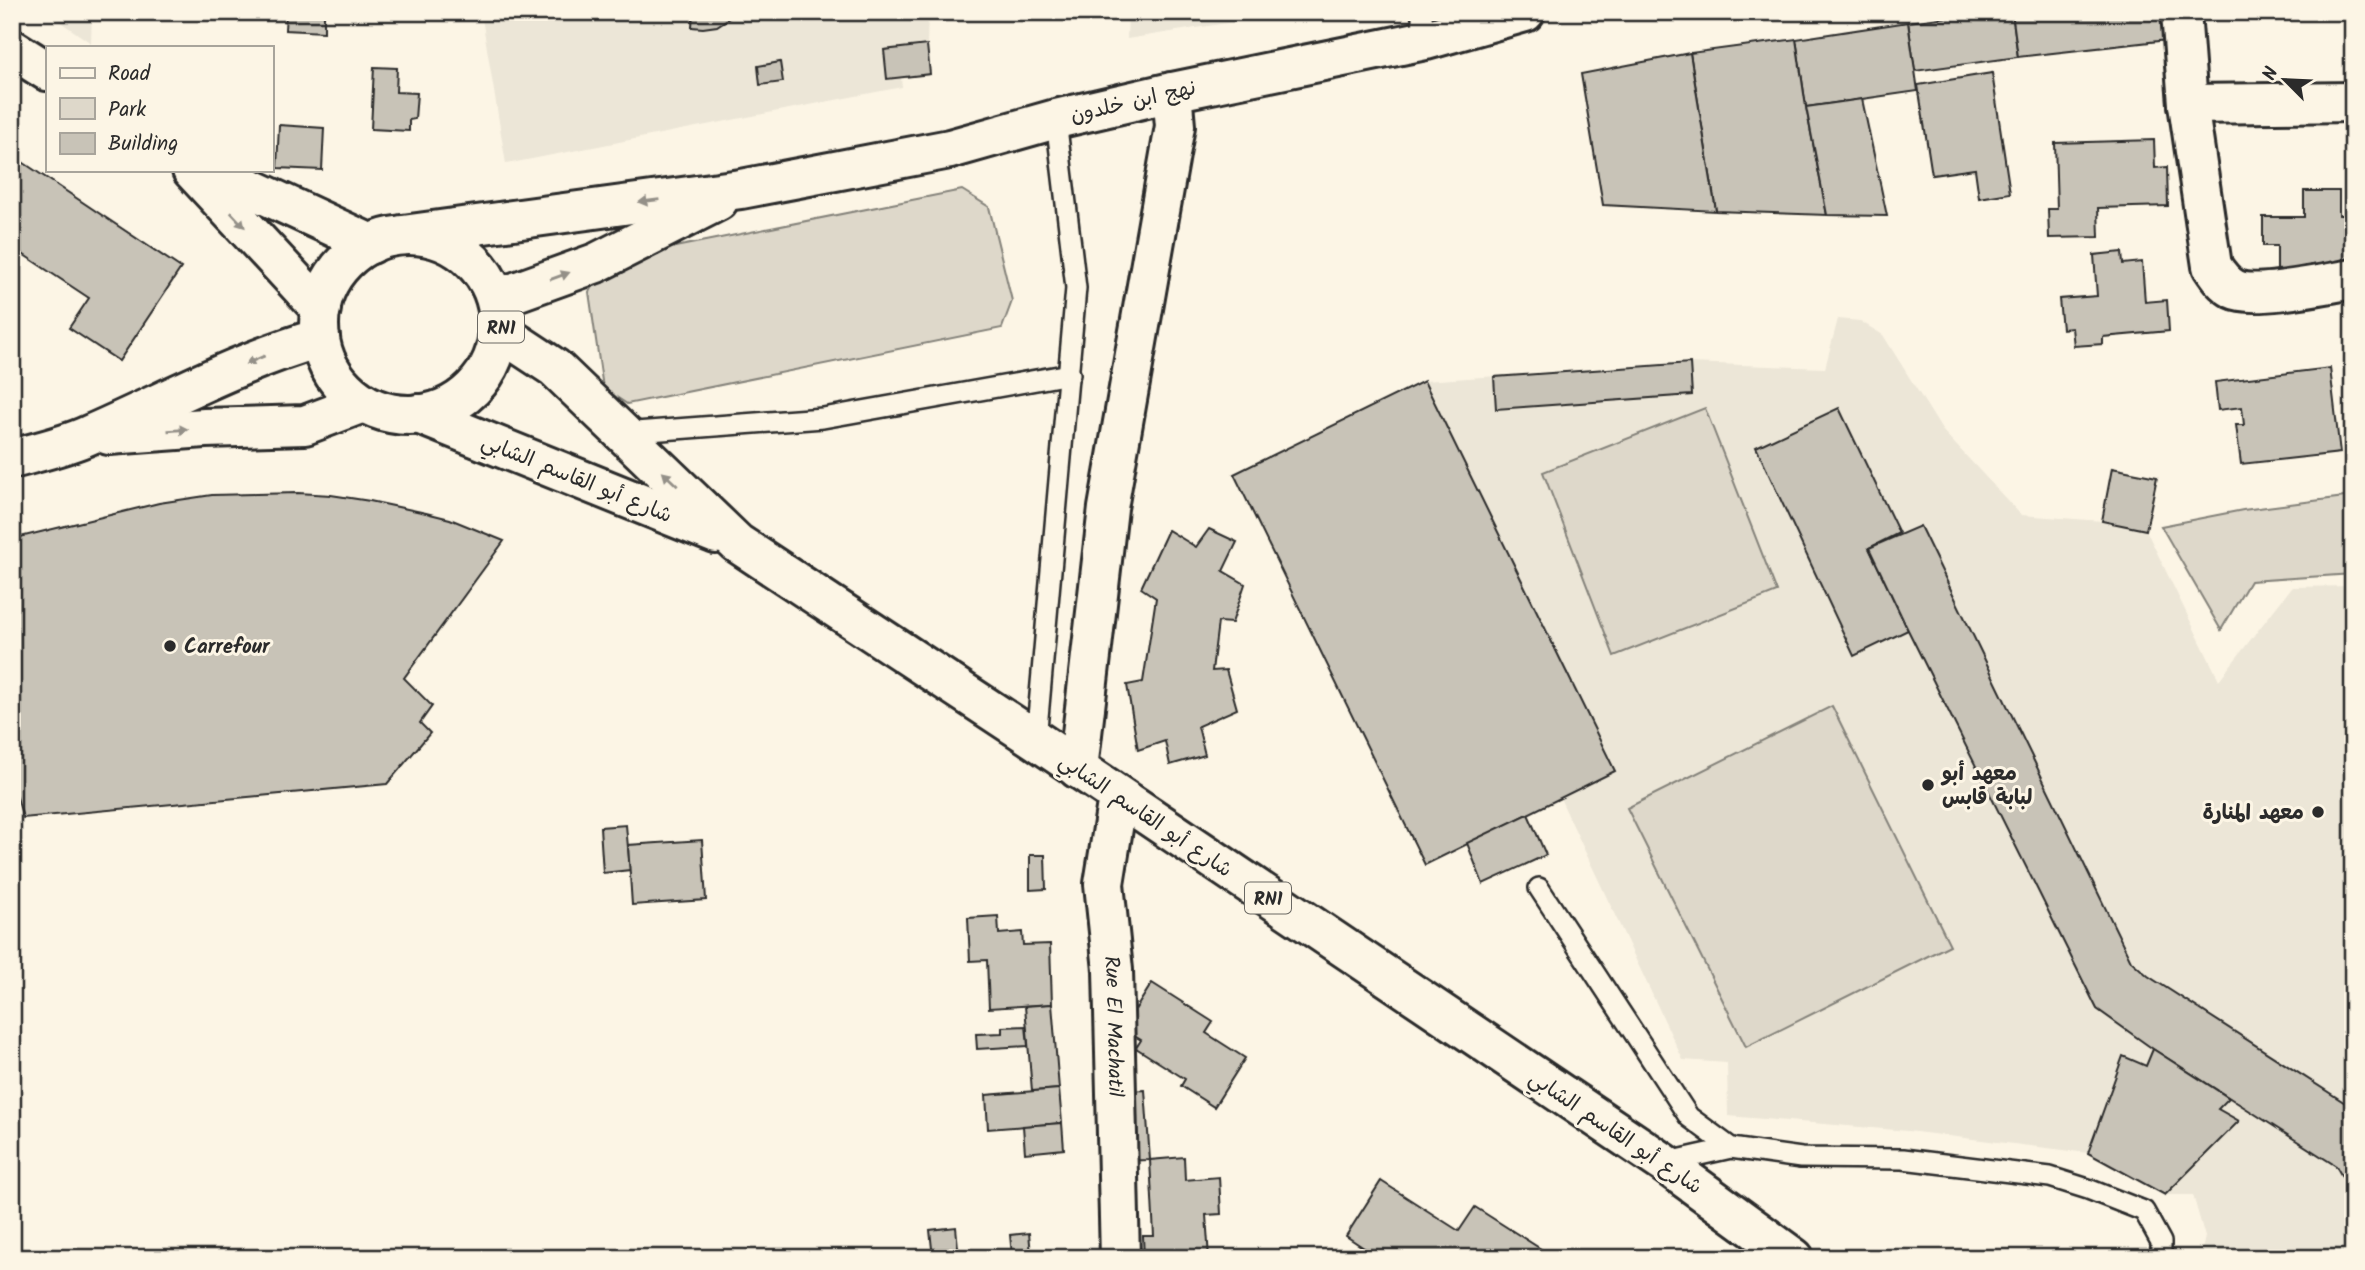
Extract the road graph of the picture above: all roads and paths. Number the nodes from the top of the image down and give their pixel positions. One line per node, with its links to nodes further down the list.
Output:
1 (1525, 12): 3 (street, نهج ابن خلدون)
2 (2181, 12): 8 (street)
3 (1424, 26): 6 (street, نهج ابن خلدون)
4 (12, 49): 5 (street)
5 (46, 70)
6 (1172, 92): 9 (street, نهج ابن خلدون); 25 (street)
7 (2353, 102): 8 (street)
8 (2189, 104): 14 (street)
9 (1056, 119): 12 (street, نهج ابن خلدون); 17 (lane)
10 (194, 172): 16 (street, RN1, one-way to 16)
11 (216, 172): 13 (street, RN1)
12 (741, 189): 13 (street, one-way to 13); 15 (street, one-way to 12)
13 (387, 239): 15 (street, RN1); 16 (street)
14 (2353, 279)
15 (499, 316): 19 (street, RN1); 20 (street, شارع أبو القاسم الشابي / RN1)
16 (320, 323): 18 (street, RN1); 21 (street, one-way to 21)
17 (1070, 374): 20 (lane); 24 (lane)
18 (363, 402): 19 (street, RN1); 21 (street, one-way to 18)
19 (418, 414): 23 (street, شارع أبو القاسم الشابي / RN1)
20 (621, 433): 23 (street, شارع أبو القاسم الشابي / RN1, one-way to 20)
21 (86, 437): 22 (street)
22 (12, 460)
23 (737, 543): 24 (street, شارع أبو القاسم الشابي / RN1)
24 (1035, 740): 25 (street, شارع أبو القاسم الشابي / RN1)
25 (1078, 769): 26 (street, شارع أبو القاسم الشابي / RN1)
26 (1118, 797): 29 (street, شارع أبو القاسم الشابي / RN1); 30 (street, Rue El Machatil)
27 (1539, 888): 28 (lane)
28 (1731, 1147): 29 (lane); 32 (lane)
29 (1664, 1163): 31 (street, شارع أبو القاسم الشابي / RN1)
30 (1121, 1258)
31 (1794, 1258)
32 (2161, 1258)

